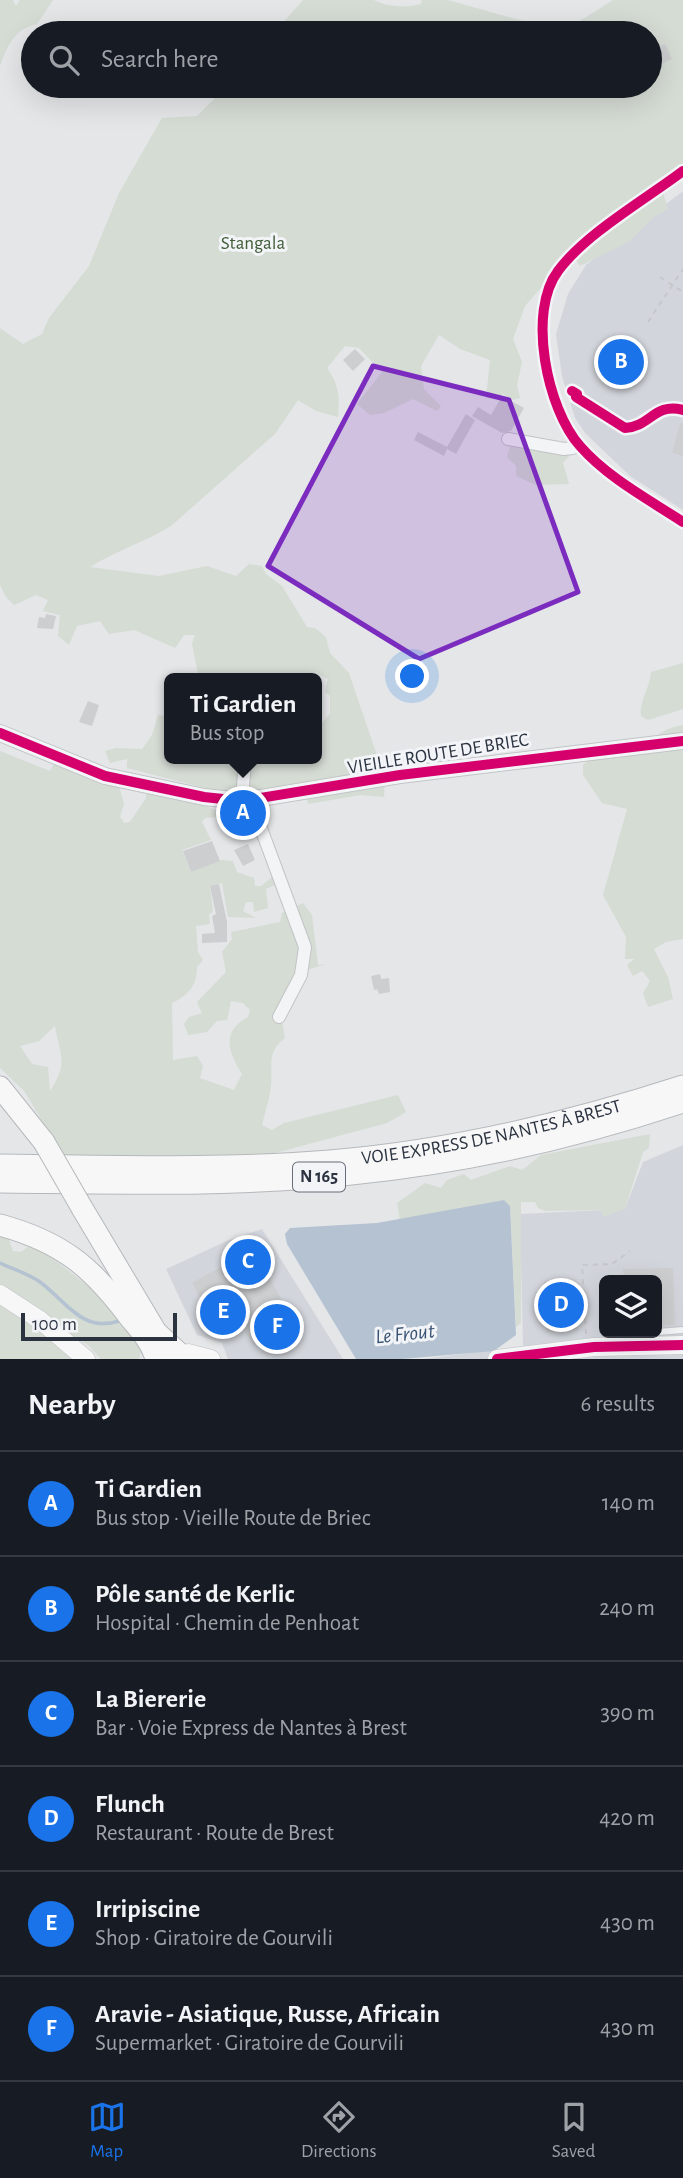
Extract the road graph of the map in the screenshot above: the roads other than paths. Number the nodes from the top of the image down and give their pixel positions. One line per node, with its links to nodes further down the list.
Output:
1 (683, 171): 3 (street)
2 (508, 439): 3 (street)
3 (577, 443): 4 (street)
4 (683, 522)
5 (0, 733): 8 (street, VIEILLE ROUTE DE BRIEC)
6 (683, 741): 8 (street, VIEILLE ROUTE DE BRIEC)
7 (245, 764): 8 (street)
8 (248, 800): 9 (street)
9 (279, 1017)
10 (683, 1086): 13 (highway, VOIE EXPRESS DE NANTES À BREST / N 165)
11 (0, 1087): 22 (highway, bridge)
12 (683, 1104): 14 (highway, VOIE EXPRESS DE NANTES À BREST / N 165)
13 (0, 1165)
14 (0, 1182)
15 (0, 1225): 25 (highway)
16 (0, 1294): 24 (main road)
17 (683, 1330): 18 (lane)
18 (662, 1332)
19 (608, 1338): 23 (main road)
20 (617, 1338): 21 (main road)
21 (683, 1348): 23 (main road)
22 (174, 1356): 26 (main road)
23 (534, 1357): 27 (main road)
24 (86, 1359)
25 (156, 1359)
26 (212, 1359)
27 (503, 1359)

